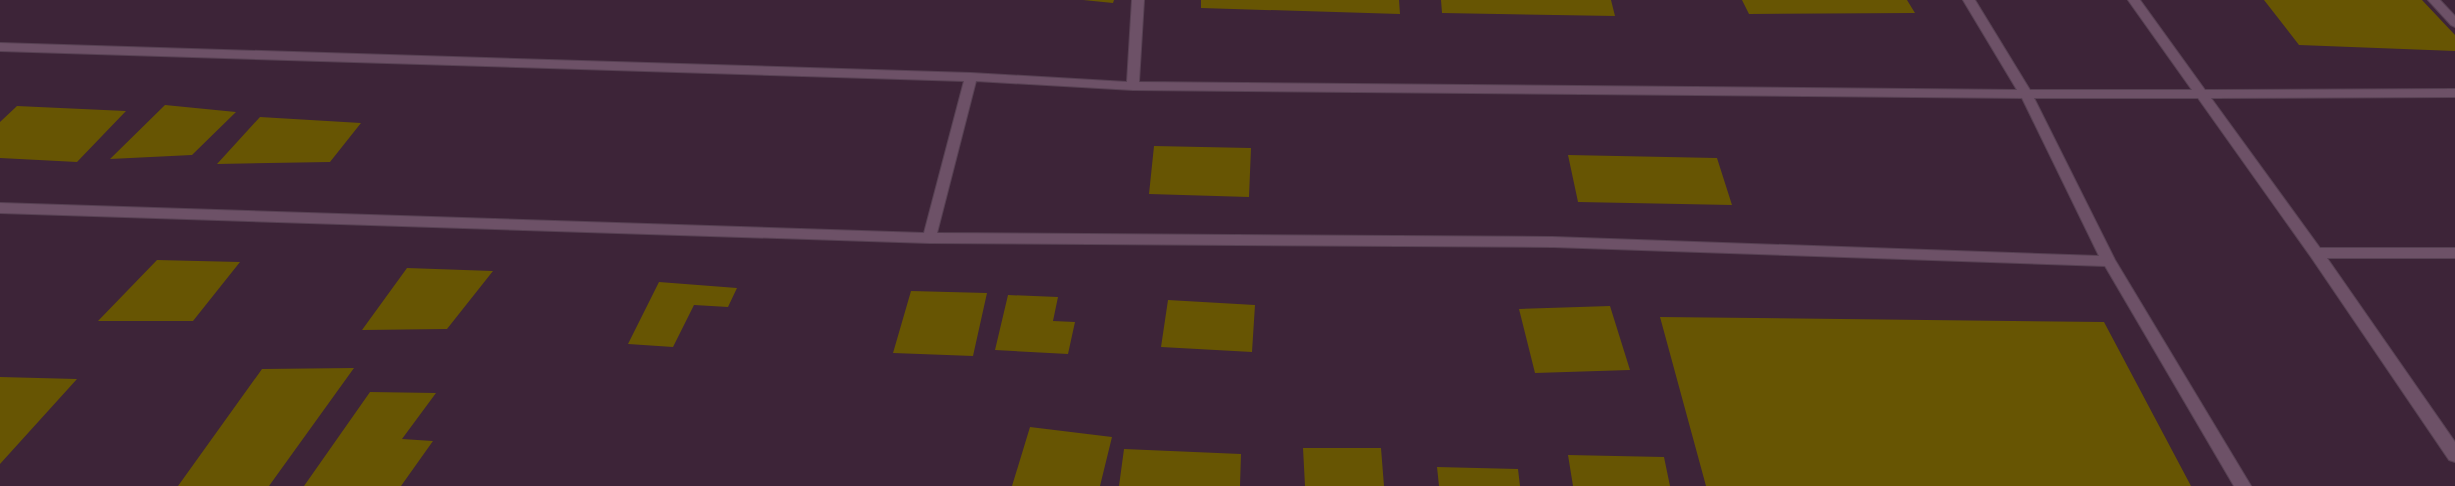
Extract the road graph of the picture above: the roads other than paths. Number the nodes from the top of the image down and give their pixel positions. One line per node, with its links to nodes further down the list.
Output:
1 (1138, 0): 8 (street)
2 (1969, 0): 10 (street)
3 (2134, 0): 11 (street)
4 (2434, 0): 5 (street)
5 (2455, 23)
6 (0, 48): 7 (street)
7 (971, 77): 8 (street); 13 (street)
8 (1132, 86): 10 (street)
9 (2455, 93): 11 (street)
10 (2026, 94): 11 (street); 16 (street)
11 (2200, 94): 14 (street)
12 (0, 208): 13 (street)
13 (929, 238): 16 (street)
14 (2316, 253): 15 (street); 17 (street)
15 (2455, 253)
16 (2109, 261): 18 (street)
17 (2455, 455)
18 (2243, 486)

